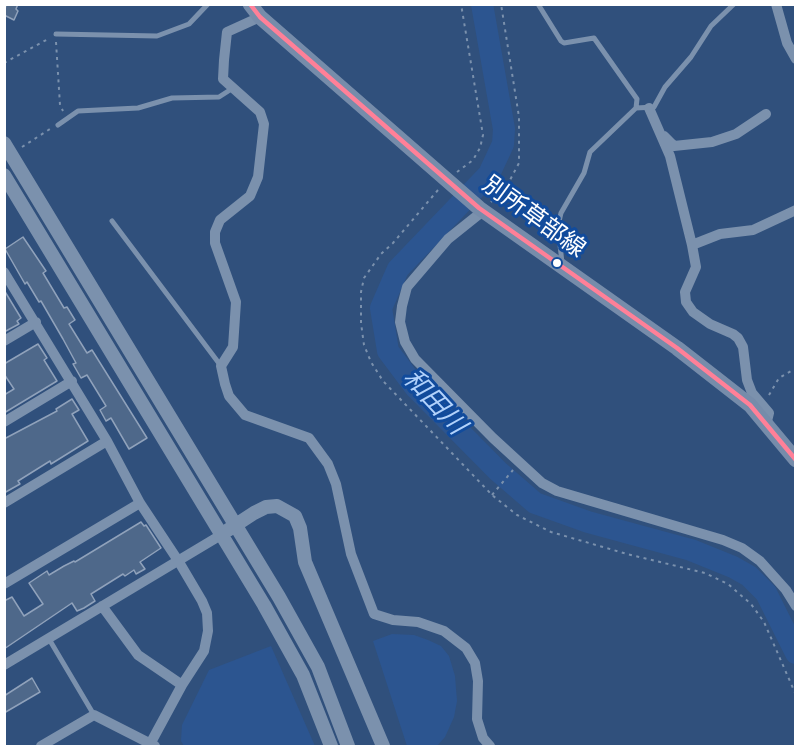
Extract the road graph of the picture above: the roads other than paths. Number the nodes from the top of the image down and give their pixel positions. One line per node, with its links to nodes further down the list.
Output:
1 (208, 4): 6 (lane)
2 (538, 4): 9 (lane)
3 (734, 4): 10 (lane)
4 (776, 4): 7 (street)
5 (255, 11): 8 (street); 16 (main road, 別所草部線)
6 (56, 34)
7 (795, 59)
8 (233, 88): 12 (lane); 24 (street)
9 (636, 108): 10 (lane); 20 (lane)
10 (649, 108): 13 (street)
11 (766, 114): 13 (street)
12 (58, 125)
13 (659, 132): 19 (street)
14 (8, 148): 32 (street)
15 (4, 175): 33 (street)
16 (481, 209): 20 (main road, 別所草部線); 37 (street)
17 (795, 210): 19 (street)
18 (112, 221): 24 (lane)
19 (692, 245): 27 (street)
20 (562, 268): 27 (main road, 別所草部線)
21 (4, 272): 22 (street)
22 (36, 322): 23 (street); 25 (street)
23 (4, 341)
24 (221, 366): 47 (street)
25 (72, 381): 26 (street); 28 (street)
26 (4, 422)
27 (766, 425): 29 (main road, 別所草部線)
28 (107, 441): 30 (street); 31 (street)
29 (795, 460)
30 (4, 503)
31 (140, 503): 34 (street); 35 (street)
32 (236, 525): 33 (street); 45 (street); 46 (street)
33 (221, 535): 34 (street); 44 (street)
34 (179, 562): 36 (street); 40 (street)
35 (4, 584)
36 (102, 606): 38 (street); 40 (street)
37 (795, 606)
38 (48, 639): 39 (street); 41 (lane)
39 (4, 665)
40 (182, 685): 43 (street)
41 (94, 715): 42 (street); 43 (street)
42 (43, 746)
43 (152, 746)
44 (331, 747)
45 (348, 747)
46 (383, 747)
47 (490, 747)

